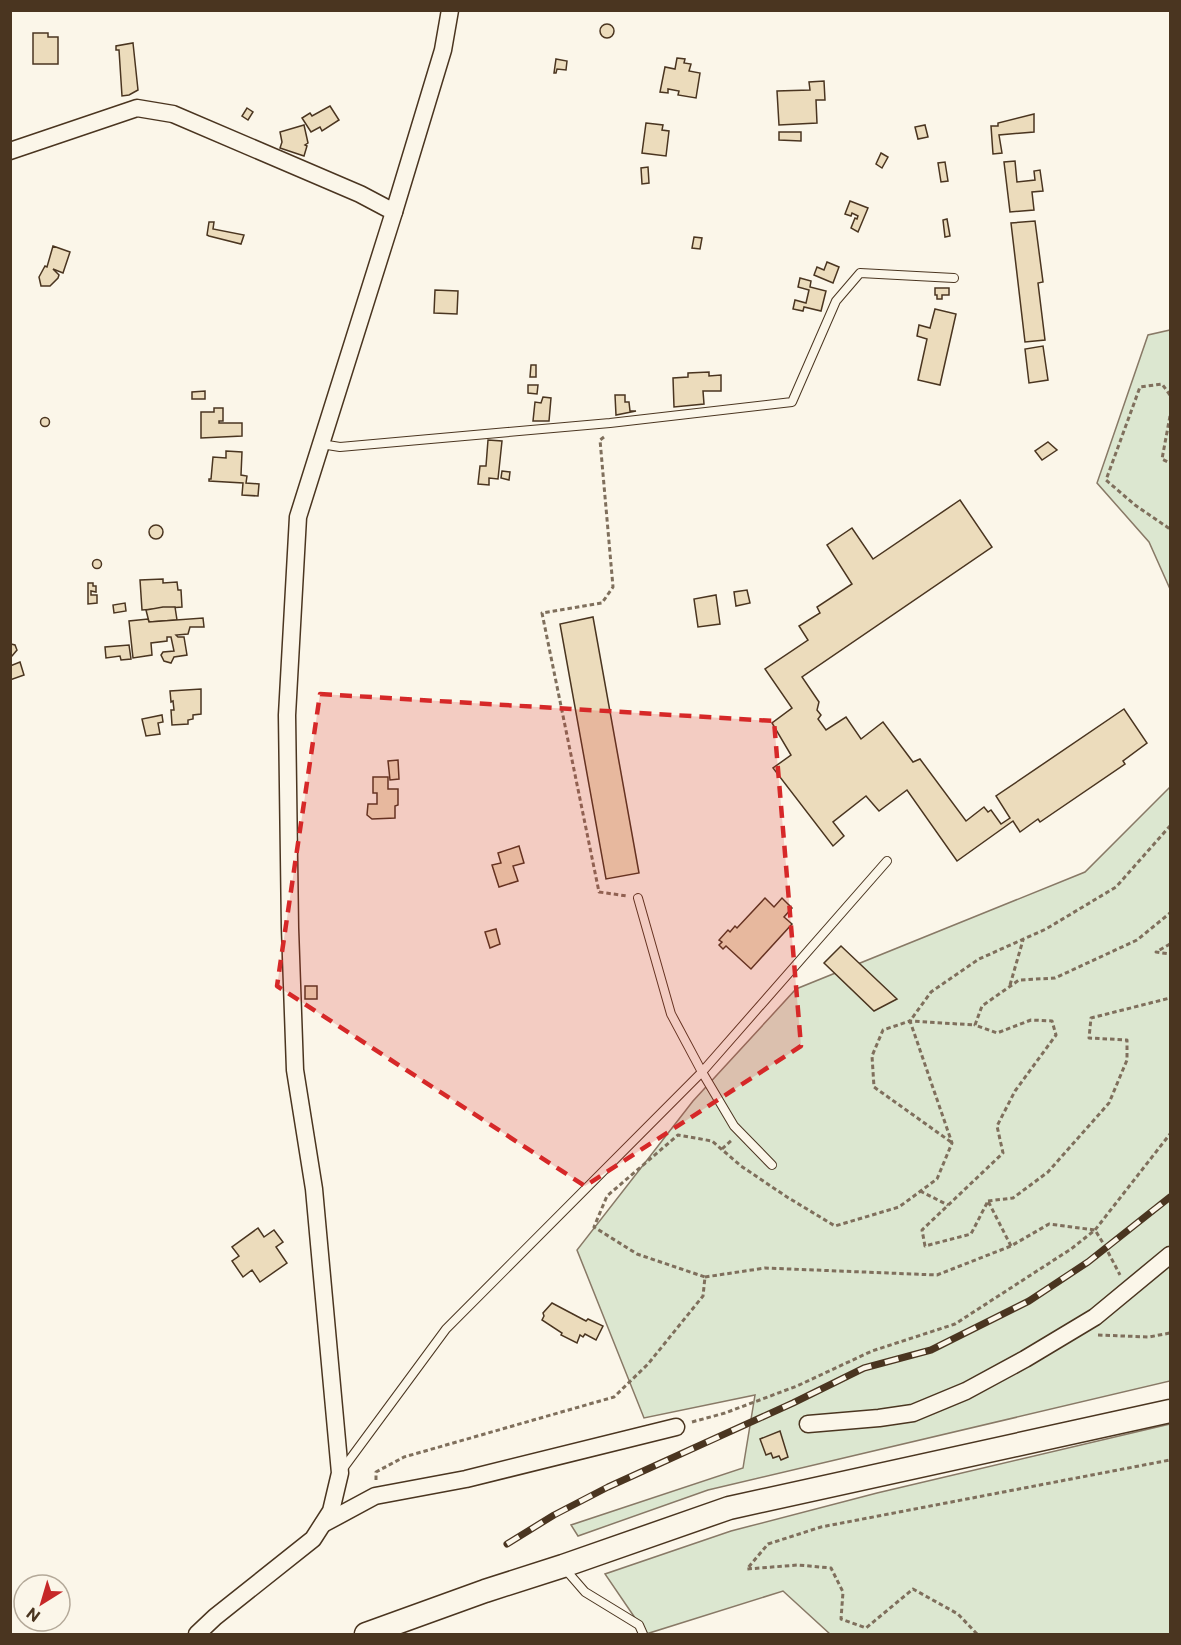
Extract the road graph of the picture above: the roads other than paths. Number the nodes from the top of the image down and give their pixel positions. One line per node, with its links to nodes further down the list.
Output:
1 (450, 10): 3 (street)
2 (10, 151): 3 (street)
3 (394, 212): 5 (street)
4 (954, 278): 5 (lane)
5 (321, 444): 14 (street)
6 (886, 861): 8 (lane)
7 (638, 898): 8 (lane)
8 (702, 1072): 9 (lane); 14 (lane)
9 (772, 1165)
10 (1170, 1256): 12 (street)
11 (1170, 1411): 16 (main road)
12 (808, 1424)
13 (676, 1427): 15 (street)
14 (340, 1473): 15 (street)
15 (323, 1524): 17 (street)
16 (562, 1566): 18 (main road); 19 (lane)
17 (197, 1635)
18 (366, 1635)
19 (643, 1635)

